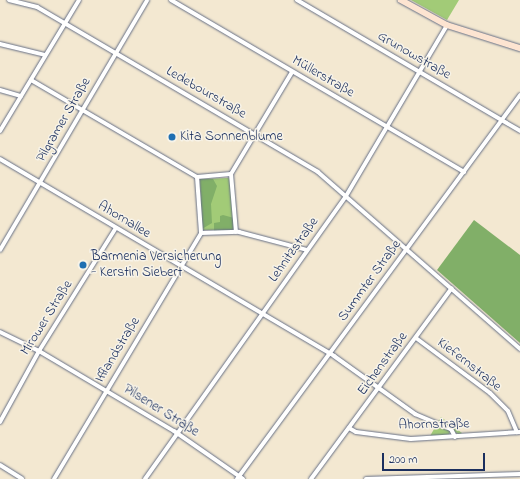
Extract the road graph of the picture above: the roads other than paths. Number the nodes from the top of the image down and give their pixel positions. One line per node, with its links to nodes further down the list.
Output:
1 (9, 0): 7 (street, Ledebourstraße)
2 (79, 0): 7 (street)
3 (147, 0): 11 (street, Pilgramer Straße)
4 (171, 0): 13 (street, Müllerstraße)
5 (297, 0): 14 (street, Grunowstraße)
6 (401, 0): 8 (street)
7 (65, 23): 11 (street, Ledebourstraße); 12 (street)
8 (446, 25): 10 (street); 14 (street, Lehnitzstraße)
9 (0, 44): 12 (street)
10 (520, 48)
11 (116, 53): 19 (street, Pilgramer Straße); 24 (street, Ledebourstraße)
12 (45, 55): 15 (street)
13 (292, 72): 21 (street, Müllerstraße); 24 (street)
14 (419, 72): 20 (street, Grunowstraße); 21 (street, Lehnitzstraße)
15 (30, 80): 18 (street); 19 (street)
16 (0, 90): 18 (street)
17 (520, 95): 20 (street, Summter Straße)
18 (21, 96): 22 (street)
19 (82, 111): 28 (street); 29 (street, Pilgramer Straße)
20 (502, 120): 23 (street, Grunowstraße); 26 (street, Summter Straße)
21 (386, 127): 26 (street, Müllerstraße); 30 (street, Lehnitzstraße)
22 (0, 131)
23 (520, 131)
24 (256, 135): 27 (street); 30 (street, Ledebourstraße)
25 (0, 159): 29 (street, Ahornallee)
26 (464, 172): 34 (street, Summter Straße)
27 (232, 174): 28 (street); 33 (street)
28 (197, 177): 32 (street)
29 (40, 182): 31 (street, Ahornallee); 35 (street, Pilgramer Straße)
30 (346, 196): 34 (street, Ledebourstraße); 36 (street, Lehnitzstraße)
31 (116, 228): 37 (street, Ahornallee); 43 (street, Mirower Straße)
32 (201, 232): 33 (street); 37 (street, Ifflandstraße)
33 (236, 232): 36 (street)
34 (407, 249): 38 (street, Ledebourstraße); 44 (street, Summter Straße)
35 (0, 250)
36 (308, 250): 39 (street, Lehnitzstraße)
37 (181, 266): 39 (street, Ahornallee); 46 (street, Ifflandstraße)
38 (452, 288): 41 (street, Eichenstraße); 42 (street, Ledebourstraße)
39 (263, 314): 44 (street, Ahornallee); 50 (street, Lehnitzstraße)
40 (0, 332): 43 (street, Pilsener Straße)
41 (416, 338): 45 (street, Eichenstraße); 49 (street, Kiefernstraße)
42 (520, 349)
43 (39, 351): 46 (street, Pilsener Straße); 47 (street, Mirower Straße)
44 (330, 354): 45 (street, Ahornallee); 54 (street, Summter Straße)
45 (380, 387): 48 (street, Eichenstraße); 51 (street, Ahornallee)
46 (107, 390): 50 (street, Pilsener Straße); 56 (street, Ifflandstraße)
47 (0, 422)
48 (349, 428): 51 (street, Ahornstraße); 58 (street, Eichenstraße)
49 (519, 432): 51 (street, Ahornstraße)
50 (178, 433): 54 (street, Pilsener Straße); 57 (street, Lehnitzstraße)
51 (455, 437)
52 (0, 465): 55 (street)
53 (520, 474): 59 (street)
54 (240, 478)
55 (22, 479)
56 (54, 479)
57 (145, 479)
58 (311, 479)
59 (366, 479)

